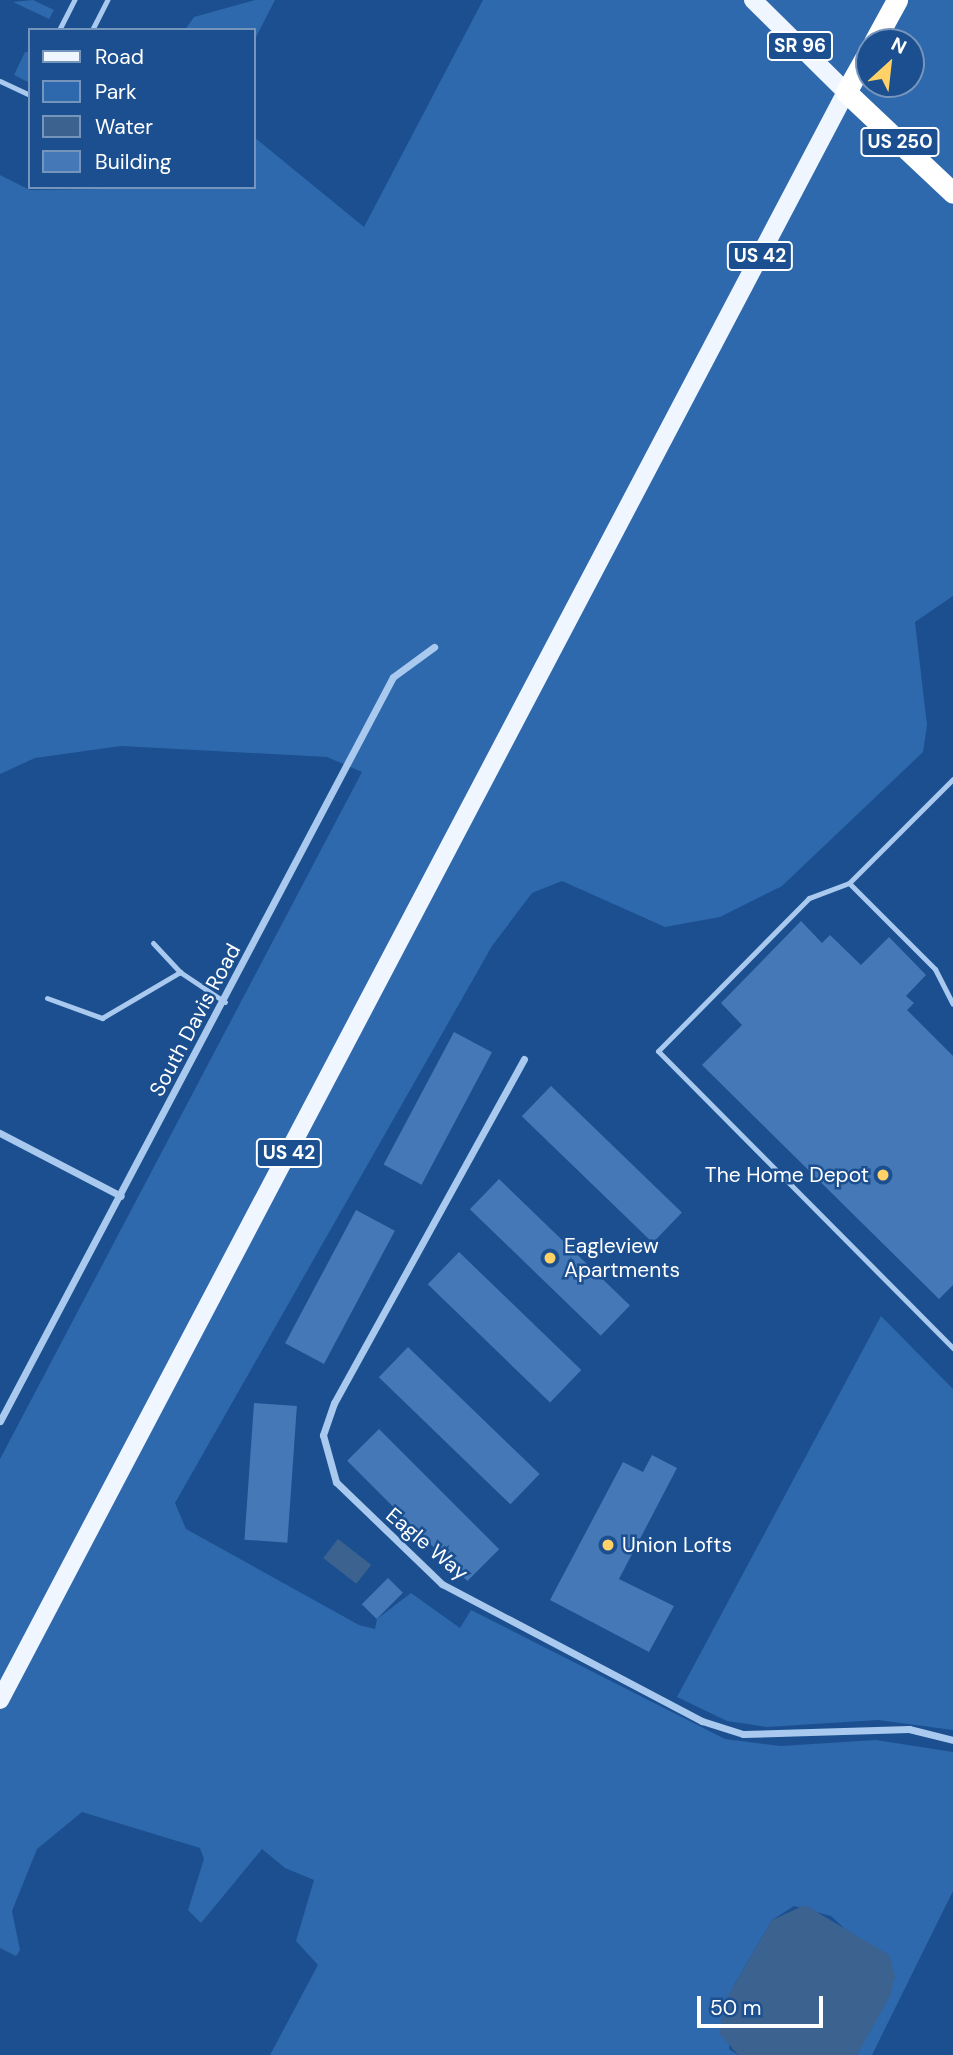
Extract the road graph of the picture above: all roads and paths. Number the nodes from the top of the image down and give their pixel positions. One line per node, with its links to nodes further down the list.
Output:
1 (74, 0): 5 (lane)
2 (107, 0): 6 (lane)
3 (753, 0): 10 (main road, SR 96)
4 (897, 0): 7 (highway)
5 (60, 28)
6 (93, 28)
7 (882, 28)
8 (855, 76): 10 (highway, US 42)
9 (0, 81): 11 (lane)
10 (846, 92): 12 (highway, US 250); 26 (main road, US 42)
11 (28, 94)
12 (953, 193)
13 (434, 647): 19 (street, South Davis Road)
14 (953, 779): 15 (lane)
15 (849, 883): 20 (lane); 24 (lane)
16 (153, 943): 17 (lane)
17 (180, 972): 18 (lane); 19 (lane)
18 (47, 998)
19 (225, 1002): 23 (street, South Davis Road)
20 (953, 1004)
21 (524, 1059): 27 (street, Eagle Way)
22 (0, 1133): 23 (street)
23 (121, 1196): 25 (street, South Davis Road)
24 (953, 1348)
25 (0, 1421)
26 (0, 1700)
27 (953, 1740)

